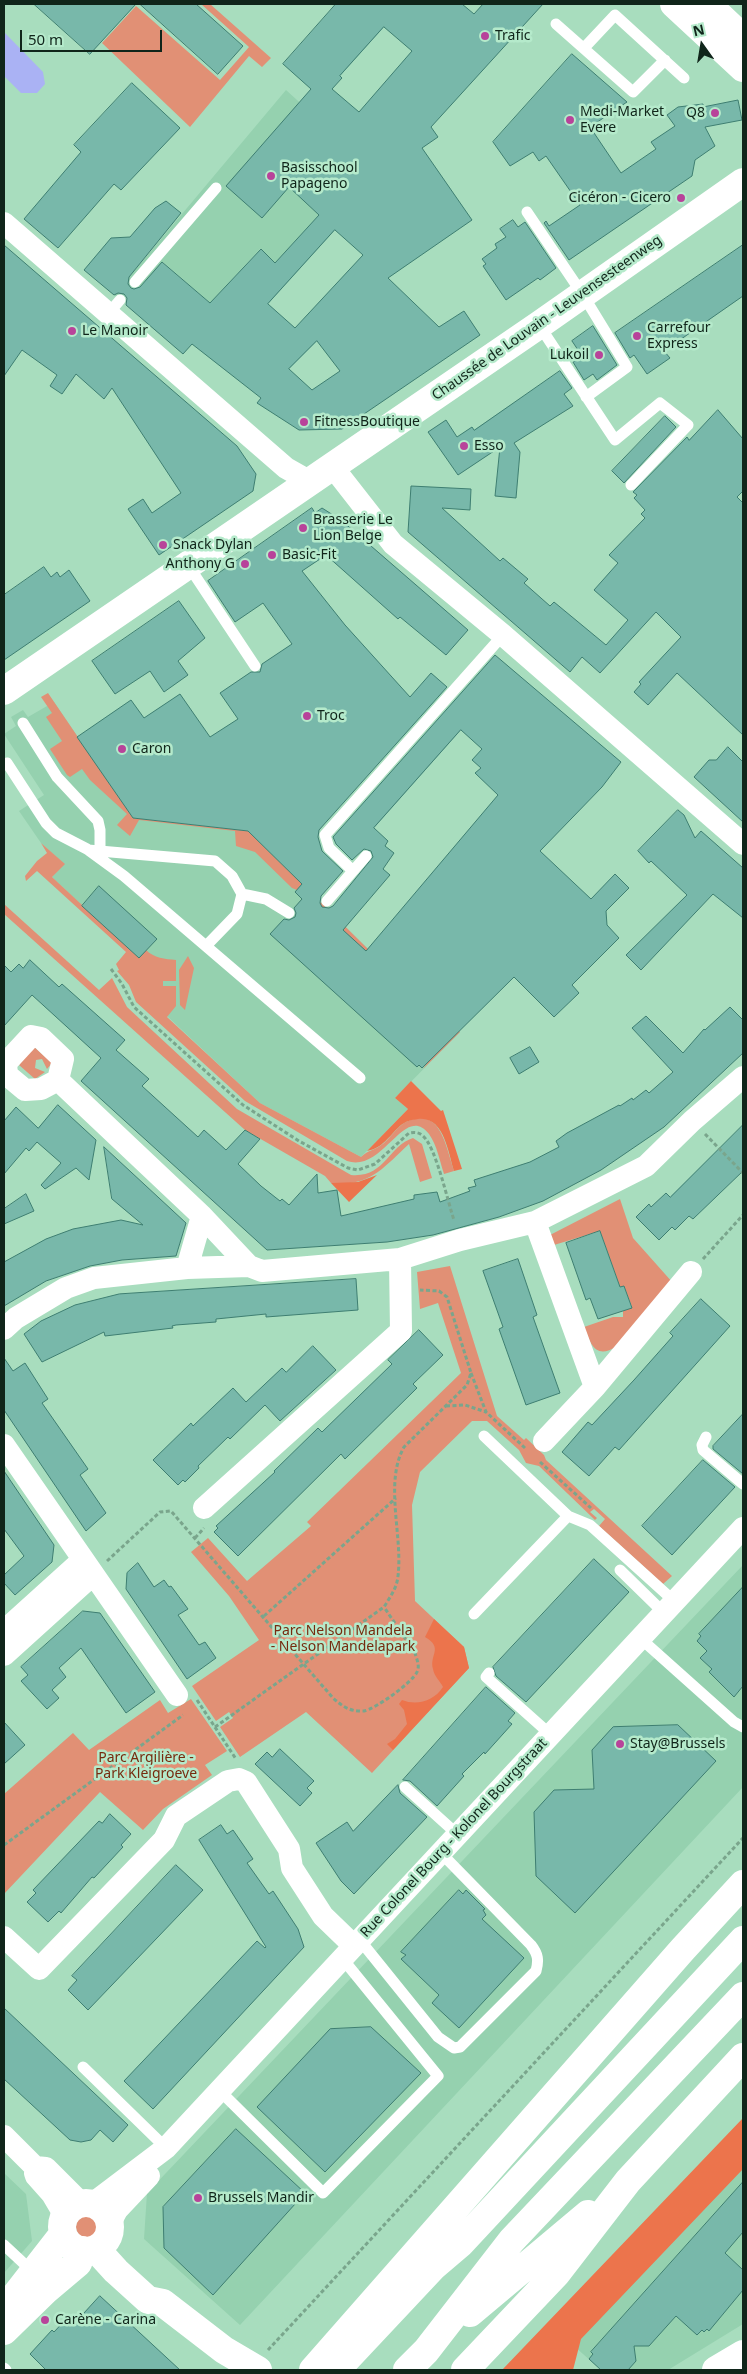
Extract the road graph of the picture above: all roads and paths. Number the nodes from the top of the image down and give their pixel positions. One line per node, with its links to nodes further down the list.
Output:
1 (674, 4): 7 (main road)
2 (707, 4): 4 (main road)
3 (556, 24): 5 (lane)
4 (743, 38)
5 (584, 48): 6 (lane); 6 (lane)
6 (664, 60): 8 (lane)
7 (743, 68)
8 (684, 78)
9 (743, 182): 14 (main road, Chaussée de Louvain - Leuvensesteenweg)
10 (216, 188): 13 (lane)
11 (527, 212): 14 (lane)
12 (4, 223): 18 (street)
13 (135, 282)
14 (584, 294): 15 (main road, Chaussée de Louvain - Leuvensesteenweg); 16 (lane)
15 (539, 325): 16 (lane); 17 (main road, Chaussée de Louvain - Leuvensesteenweg)
16 (586, 396): 19 (lane)
17 (332, 466): 18 (main road, Chaussée de Louvain - Leuvensesteenweg); 21 (street)
18 (309, 481): 20 (main road, Chaussée de Louvain - Leuvensesteenweg)
19 (631, 485)
20 (188, 565): 22 (lane); 23 (main road, Chaussée de Louvain - Leuvensesteenweg)
21 (503, 635): 26 (street); 30 (lane)
22 (255, 666)
23 (4, 691)
24 (23, 723): 28 (lane)
25 (7, 763): 27 (lane)
26 (743, 844)
27 (87, 850): 28 (lane); 34 (lane)
28 (100, 851): 31 (lane)
29 (366, 856): 30 (lane)
30 (353, 871): 32 (lane)
31 (242, 894): 33 (lane); 34 (lane)
32 (327, 901)
33 (289, 913)
34 (206, 946): 37 (lane)
35 (111, 969): 45 (path)
36 (743, 1077): 40 (street)
37 (360, 1078)
38 (58, 1080): 39 (street); 39 (street); 43 (street)
39 (9, 1089)
40 (692, 1121): 41 (path); 44 (street)
41 (743, 1173)
42 (743, 1215): 49 (path)
43 (202, 1216): 47 (street); 48 (street)
44 (535, 1222): 45 (street); 52 (street)
45 (460, 1240): 46 (street)
46 (400, 1259): 47 (street); 50 (street)
47 (249, 1266): 48 (street)
48 (187, 1268): 51 (street)
49 (691, 1272): 52 (street)
50 (401, 1290): 53 (path); 61 (street)
51 (4, 1329)
52 (595, 1387): 57 (street)
53 (445, 1406): 54 (path); 60 (path)
54 (486, 1412)
55 (484, 1436): 62 (lane)
56 (706, 1438): 59 (lane)
57 (544, 1441)
58 (4, 1445): 64 (street)
59 (743, 1484)
60 (396, 1498): 66 (path); 69 (path)
61 (204, 1508)
62 (568, 1516): 67 (lane); 68 (lane)
63 (743, 1528): 67 (street, Rue Colonel Bourg - Kolonel Bourgstraat)
64 (88, 1567): 69 (path); 70 (street); 72 (street); 75 (street)
65 (620, 1570): 67 (lane)
66 (384, 1607): 73 (path); 73 (path)
67 (669, 1607): 71 (street, Rue Colonel Bourg - Kolonel Bourgstraat)
68 (474, 1614)
69 (264, 1616): 73 (path)
70 (4, 1631)
71 (640, 1638): 77 (lane); 78 (street, Rue Colonel Bourg - Kolonel Bourgstraat)
72 (4, 1655)
73 (304, 1663): 76 (path)
74 (489, 1673): 78 (lane)
75 (187, 1704): 76 (path); 83 (path)
76 (215, 1727): 79 (path)
77 (743, 1727)
78 (551, 1735): 81 (street, Rue Colonel Bourg - Kolonel Bourgstraat)
79 (239, 1779): 86 (street); 88 (street)
80 (405, 1787): 81 (lane)
81 (457, 1834): 84 (street, Rue Colonel Bourg - Kolonel Bourgstraat)
82 (743, 1838): 101 (path)
83 (4, 1845)
84 (440, 1852): 88 (street, Rue Colonel Bourg - Kolonel Bourgstraat); 88 (lane)
85 (743, 1884): 104 (main road)
86 (4, 1937)
87 (743, 1940): 104 (main road)
88 (351, 1947): 92 (street, Rue Colonel Bourg - Kolonel Bourgstraat); 92 (lane)
89 (743, 1996): 102 (main road)
90 (743, 2057): 95 (main road)
91 (83, 2068): 94 (lane)
92 (219, 2090): 94 (street, Rue Colonel Bourg - Kolonel Bourgstraat)
93 (4, 2136): 96 (street)
94 (166, 2148): 96 (street, Rue Colonel Bourg - Kolonel Bourgstraat)
95 (628, 2181): 102 (main road); 107 (main road)
96 (87, 2227): 98 (main road, Rue Colonel Bourg - Kolonel Bourgstraat); 100 (main road, Rue Colonel Bourg - Kolonel Bourgstraat); 105 (main road)
97 (4, 2245): 98 (lane)
98 (34, 2273): 99 (main road, Rue Colonel Bourg - Kolonel Bourgstraat)
99 (4, 2310)
100 (4, 2331)
101 (285, 2331)
102 (426, 2351): 106 (main road)
103 (743, 2354): 108 (main road)
104 (329, 2365)
105 (258, 2370)
106 (407, 2370)
107 (465, 2370)
108 (716, 2370)

